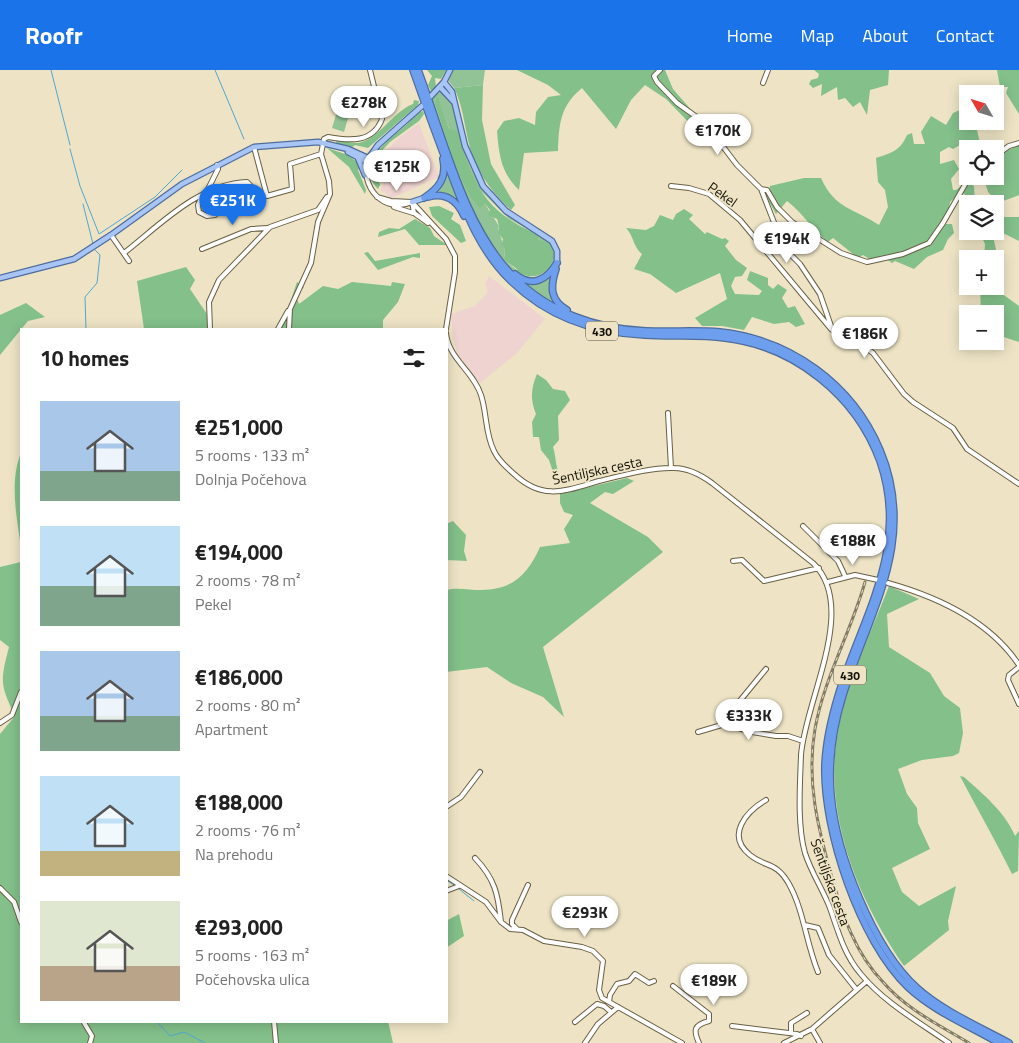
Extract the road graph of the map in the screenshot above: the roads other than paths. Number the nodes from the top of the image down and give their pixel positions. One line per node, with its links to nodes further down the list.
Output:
1 (370, 70): 14 (street)
2 (413, 70): 17 (highway, 430)
3 (418, 70): 44 (highway, 430)
4 (450, 70): 7 (main road)
5 (660, 70): 27 (street, Pekel)
6 (768, 70): 8 (street)
7 (444, 82): 9 (main road); 11 (main road)
8 (763, 83)
9 (440, 87): 10 (main road); 11 (main road)
10 (431, 96)
11 (455, 104): 46 (main road)
12 (422, 106): 21 (main road)
13 (1019, 143): 18 (street)
14 (322, 146): 15 (main road); 16 (main road); 19 (street)
15 (338, 146): 20 (main road); 21 (main road)
16 (254, 148): 19 (street); 22 (main road)
17 (442, 149): 31 (highway); 38 (highway, 430)
18 (1004, 150)
19 (321, 154): 29 (street)
20 (355, 156): 21 (main road); 23 (main road)
21 (368, 159): 23 (street)
22 (217, 165): 28 (street); 41 (main road)
23 (365, 175): 30 (street)
24 (965, 185): 27 (street)
25 (671, 186): 54 (street, Pekel)
26 (223, 188): 28 (street); 32 (street); 35 (street)
27 (761, 189): 54 (street, Pekel)
28 (205, 193): 37 (street); 43 (street)
29 (330, 194): 40 (street); 48 (street)
30 (377, 197): 33 (street); 34 (street)
31 (424, 198): 33 (main road); 38 (highway)
32 (254, 200)
33 (412, 202): 34 (street); 36 (street); 39 (street)
34 (386, 203): 36 (street)
35 (229, 206)
36 (414, 213): 39 (street)
37 (215, 215)
38 (469, 222): 55 (highway, 430)
39 (430, 224): 53 (street)
40 (270, 227): 42 (street); 50 (street)
41 (111, 235): 43 (street); 47 (main road)
42 (202, 249)
43 (124, 253): 45 (street)
44 (495, 256): 46 (highway); 49 (highway, 430)
45 (129, 260)
46 (557, 263): 49 (highway)
47 (0, 278)
48 (290, 309): 51 (street); 52 (street)
49 (586, 321): 55 (highway, 430)
50 (210, 328)
51 (279, 328)
52 (289, 328)
53 (446, 328)
54 (833, 331): 59 (street)
55 (720, 335): 111 (highway, 430); 112 (highway, 430)
56 (448, 338): 58 (street, Šentiljska cesta)
57 (668, 413): 58 (street)
58 (671, 468): 62 (street, Šentiljska cesta)
59 (1019, 484)
60 (803, 526): 63 (street)
61 (733, 561): 62 (street)
62 (819, 568): 65 (street, Šentiljska cesta)
63 (845, 576): 64 (street); 65 (street)
64 (878, 580)
65 (828, 582): 74 (street, Šentiljska cesta)
66 (888, 583): 67 (street)
67 (1019, 666): 70 (street)
68 (766, 668): 72 (street)
69 (20, 695): 71 (street)
70 (1019, 704)
71 (0, 723)
72 (725, 724): 73 (street); 74 (street)
73 (698, 732)
74 (803, 741): 90 (street, Šentiljska cesta)
75 (480, 772): 77 (street)
76 (766, 800): 86 (street)
77 (448, 806)
78 (475, 858): 85 (street)
79 (448, 878): 81 (street)
80 (528, 885): 87 (street)
81 (459, 886): 83 (street); 85 (street)
82 (0, 888): 84 (street)
83 (448, 890)
84 (20, 919)
85 (501, 922): 87 (street)
86 (805, 925): 88 (street); 92 (street)
87 (517, 929): 93 (street)
88 (818, 972)
89 (654, 981): 93 (street)
90 (866, 981): 92 (street); 110 (street, Šentiljska cesta)
91 (673, 986): 107 (street)
92 (856, 989): 100 (street)
93 (609, 1002): 94 (street)
94 (614, 1010): 96 (street); 105 (street); 106 (street)
95 (807, 1013): 101 (street)
96 (575, 1022)
97 (84, 1023): 103 (street)
98 (274, 1023): 104 (street)
99 (732, 1026): 101 (street)
100 (812, 1029): 102 (street); 109 (street)
101 (791, 1033): 102 (street)
102 (801, 1036): 108 (street)
103 (90, 1043)
104 (276, 1043)
105 (585, 1043)
106 (682, 1043)
107 (700, 1043)
108 (784, 1043)
109 (820, 1043)
110 (949, 1043)
111 (999, 1043)
112 (1009, 1043)

